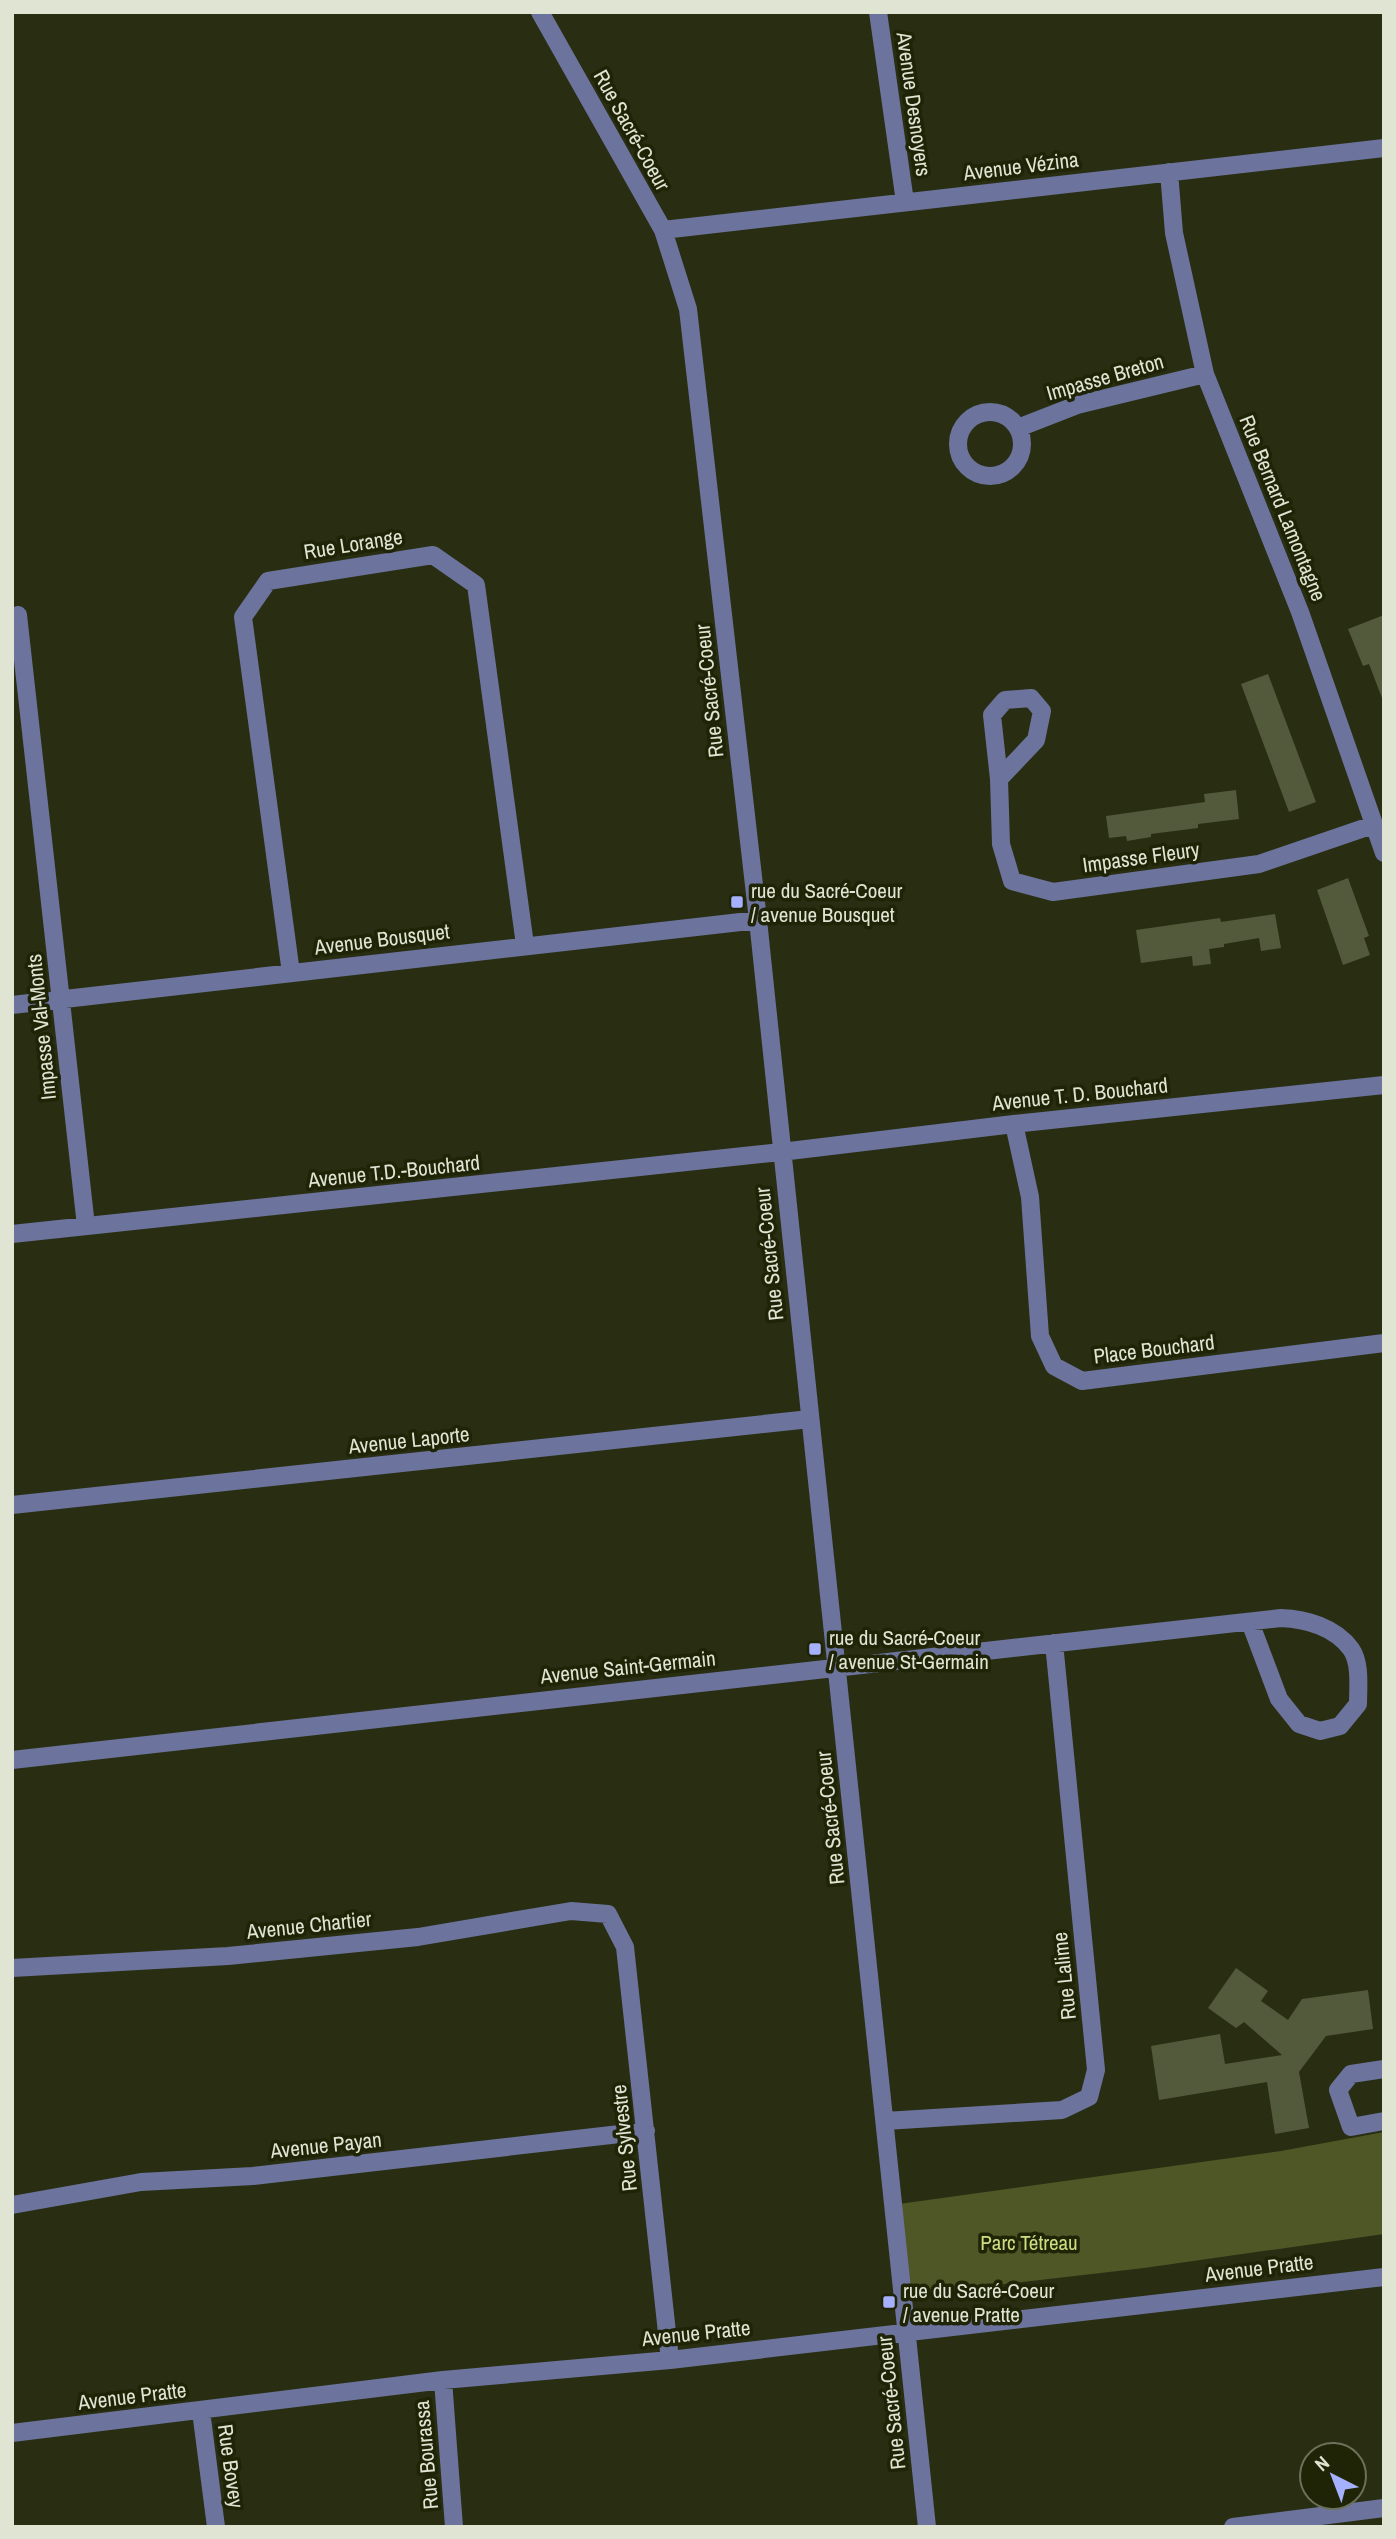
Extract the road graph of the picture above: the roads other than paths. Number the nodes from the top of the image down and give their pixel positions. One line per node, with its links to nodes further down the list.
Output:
1 (540, 12): 6 (street, Rue Sacré-Coeur)
2 (878, 12): 5 (street, Avenue Desnoyers)
3 (1384, 148): 4 (street, Avenue Vézina)
4 (1169, 172): 5 (street, Avenue Vézina); 7 (street, Rue Bernard Lamontagne)
5 (905, 202): 6 (street, Avenue Vézina)
6 (663, 230): 13 (street, Rue Sacré-Coeur)
7 (1205, 374): 8 (street, Impasse Breton); 11 (street, Rue Bernard Lamontagne)
8 (1018, 428)
9 (18, 615): 16 (street, Impasse Val-Monts)
10 (999, 779): 11 (street, Impasse Fleury)
11 (1373, 825): 12 (street, Rue Bernard Lamontagne)
12 (1384, 853)
13 (758, 920): 14 (street, Avenue Bousquet); 20 (street, Rue Sacré-Coeur)
14 (525, 945): 15 (street, Avenue Bousquet); 15 (street, Rue Lorange)
15 (291, 973): 16 (street, Avenue Bousquet)
16 (61, 1000): 17 (street, Avenue Bousquet); 21 (street, Impasse Val-Monts)
17 (12, 1005)
18 (1384, 1085): 19 (street, Avenue T. D. Bouchard)
19 (1014, 1124): 20 (street, Avenue T. D. Bouchard); 23 (street, Place Bouchard)
20 (781, 1152): 21 (street, Avenue T.D.-Bouchard); 24 (street, Rue Sacré-Coeur)
21 (86, 1226): 22 (street, Avenue T.D.-Bouchard)
22 (12, 1234)
23 (1384, 1343)
24 (810, 1419): 25 (street, Avenue Laporte); 28 (street, Rue Sacré-Coeur)
25 (12, 1505)
26 (1250, 1622): 26 (street, Avenue Saint-Germain); 27 (street, Avenue Saint-Germain)
27 (1054, 1643): 28 (street, Avenue Saint-Germain); 33 (street, Rue Lalime)
28 (836, 1667): 29 (street, Avenue Saint-Germain); 33 (street, Rue Sacré-Coeur)
29 (12, 1760)
30 (608, 1914): 31 (street, Avenue Chartier); 35 (street, Rue Sylvestre)
31 (12, 1968)
32 (1384, 2069): 34 (street)
33 (885, 2121): 38 (street, Rue Sacré-Coeur)
34 (1384, 2121)
35 (646, 2131): 36 (street, Avenue Payan); 39 (street, Rue Sylvestre)
36 (12, 2205)
37 (1384, 2277): 38 (street, Avenue Pratte)
38 (907, 2332): 39 (street, Avenue Pratte); 47 (street, Rue Sacré-Coeur)
39 (670, 2360): 40 (street, Avenue Pratte)
40 (443, 2380): 41 (street, Avenue Pratte); 46 (street, Rue Bourassa)
41 (201, 2411): 42 (street, Avenue Pratte); 45 (street, Rue Bovey)
42 (12, 2433)
43 (1384, 2508): 44 (street)
44 (1319, 2521): 48 (street)
45 (216, 2527)
46 (454, 2527)
47 (927, 2527)
48 (1233, 2527)

